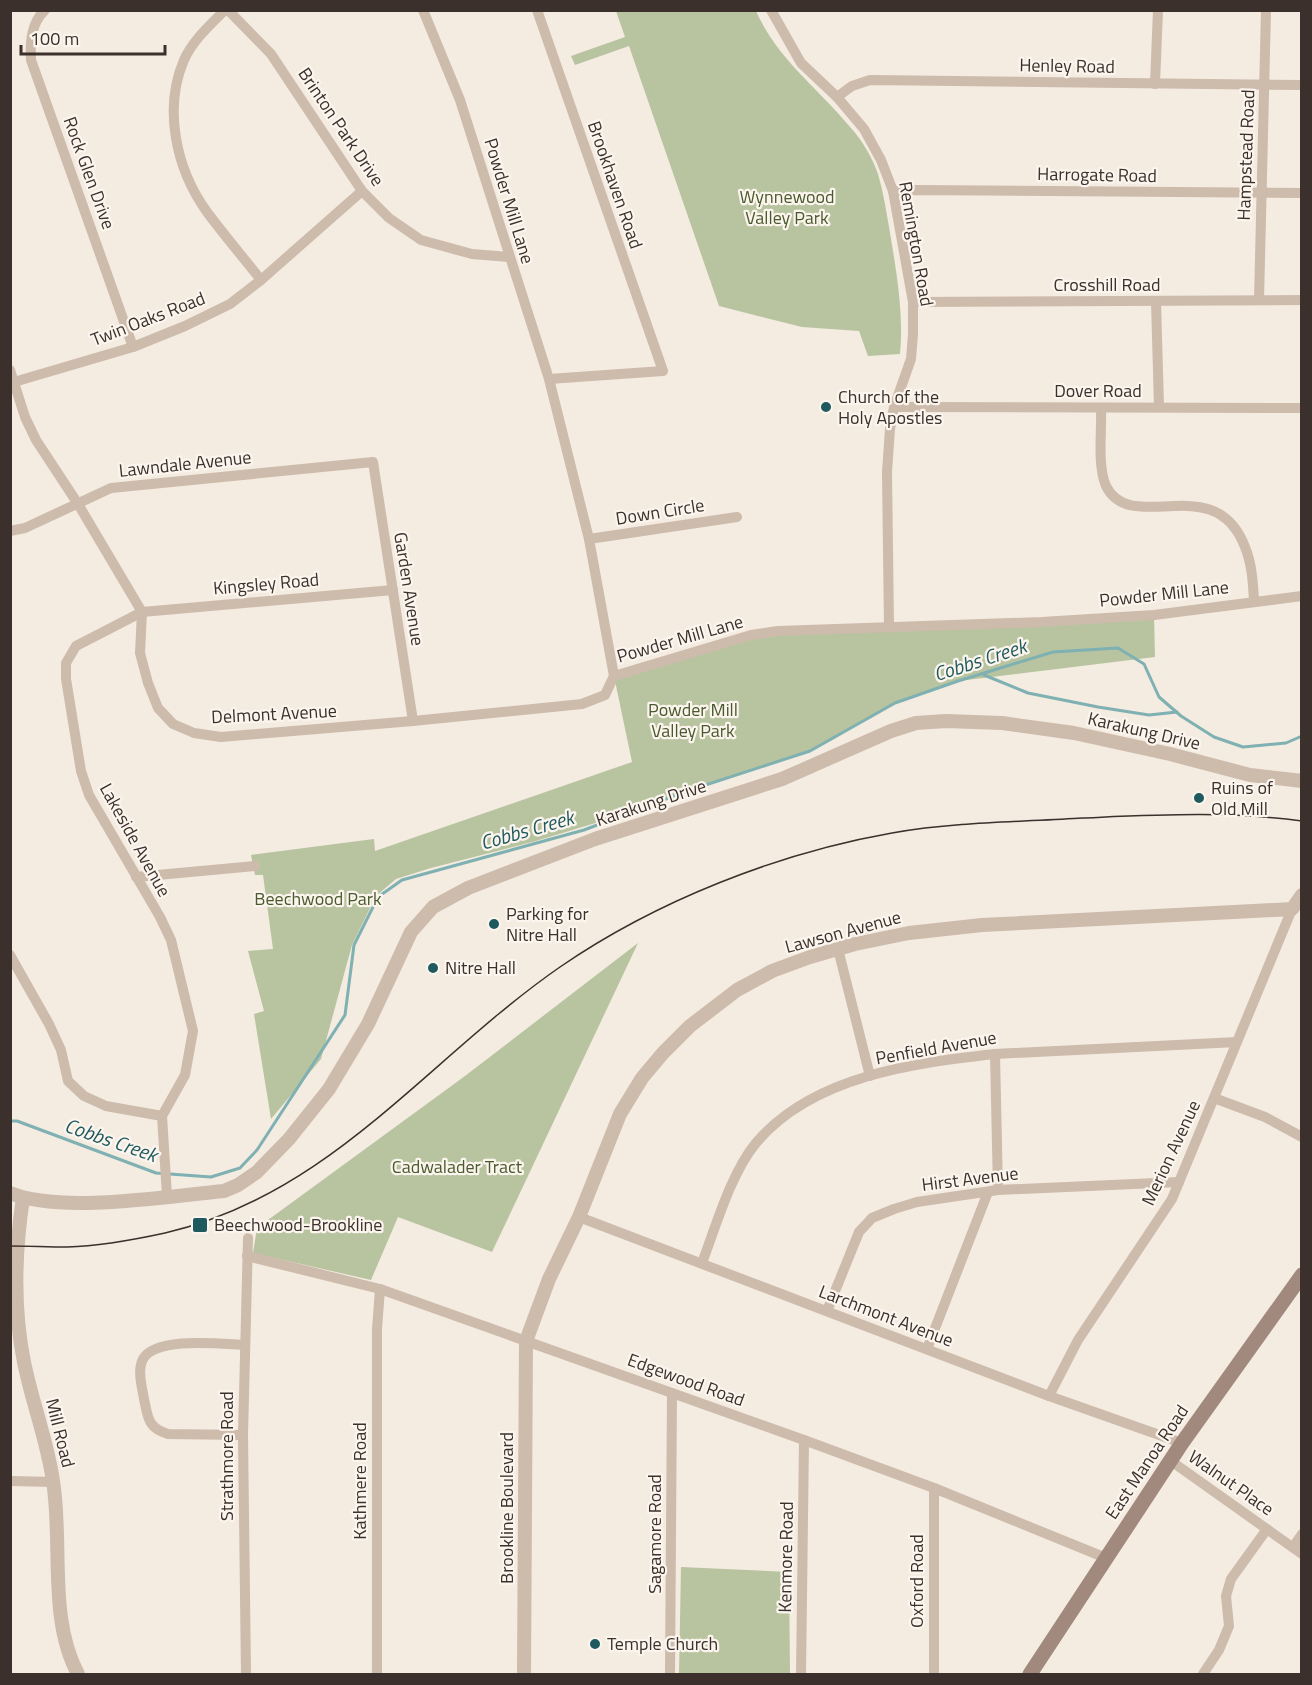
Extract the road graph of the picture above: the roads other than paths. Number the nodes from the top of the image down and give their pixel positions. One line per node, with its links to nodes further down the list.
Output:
1 (45, 10): 22 (street, Rock Glen Drive)
2 (226, 10): 12 (street, Brinton Park Drive); 17 (street)
3 (423, 10): 16 (street, Powder Mill Lane)
4 (537, 10): 24 (street, Brookhaven Road)
5 (771, 10): 11 (street, Remington Road)
6 (1158, 10): 8 (street)
7 (1266, 10): 9 (street, Hampstead Road)
8 (1155, 84): 9 (street, Henley Road); 11 (street, Henley Road)
9 (1265, 85): 10 (street, Henley Road); 14 (street, Hampstead Road)
10 (1302, 85)
11 (837, 97): 13 (street, Remington Road)
12 (362, 190): 16 (street, Brinton Park Drive); 17 (street, Twin Oaks Road)
13 (893, 191): 14 (street, Harrogate Road); 21 (street, Remington Road)
14 (1262, 193): 15 (street, Harrogate Road); 18 (street, Hampstead Road)
15 (1302, 193)
16 (509, 257): 24 (street, Powder Mill Lane)
17 (261, 280): 22 (street, Twin Oaks Road)
18 (1259, 300): 19 (street, Crosshill Road); 20 (street, Crosshill Road)
19 (1302, 300)
20 (1156, 301): 21 (street, Crosshill Road); 27 (street)
21 (913, 302): 26 (street, Remington Road)
22 (133, 347): 25 (street, Twin Oaks Road)
23 (10, 370): 25 (street)
24 (549, 379): 34 (street, Powder Mill Lane)
25 (14, 382): 31 (street)
26 (894, 407): 28 (street, Dover Road); 39 (street, Remington Road)
27 (1159, 407): 28 (street, Dover Road); 29 (street, Dover Road)
28 (1101, 408): 37 (street)
29 (1302, 408)
30 (373, 462): 31 (street, Lawndale Avenue); 35 (street, Garden Avenue)
31 (78, 504): 33 (street, Lawndale Avenue); 38 (street)
32 (736, 517): 34 (street, Down Circle)
33 (10, 531)
34 (589, 539): 40 (street, Powder Mill Lane)
35 (393, 590): 38 (street, Kingsley Road); 41 (street, Garden Avenue)
36 (1302, 596): 37 (street, Powder Mill Lane)
37 (1254, 601): 39 (street, Powder Mill Lane)
38 (142, 612): 41 (street, Delmont Avenue); 44 (street, Lakeside Avenue)
39 (889, 627): 40 (street, Powder Mill Lane)
40 (614, 676): 41 (street, Delmont Avenue)
41 (413, 721)
42 (1302, 781): 56 (street, Karakung Drive)
43 (255, 866): 44 (street)
44 (136, 876): 53 (street, Lakeside Avenue)
45 (1302, 895): 46 (street)
46 (1292, 909): 47 (street, Lawson Avenue); 49 (street, Merion Avenue)
47 (838, 949): 51 (street); 59 (street, Lawson Avenue)
48 (10, 955): 53 (street)
49 (1237, 1042): 50 (street, Penfield Avenue); 52 (street, Merion Avenue)
50 (995, 1054): 51 (street, Penfield Avenue); 57 (street)
51 (870, 1076): 62 (street, Penfield Avenue)
52 (1214, 1098): 54 (street); 55 (street, Merion Avenue)
53 (162, 1116): 56 (street)
54 (1302, 1137)
55 (1179, 1182): 57 (street, Hirst Avenue); 70 (street, Merion Avenue)
56 (166, 1191): 58 (street, Karakung Drive)
57 (993, 1191): 65 (street, Hirst Avenue); 68 (street)
58 (17, 1196): 76 (street, Mill Road)
59 (579, 1217): 62 (street, Larchmont Avenue); 66 (street, Lawson Avenue)
60 (248, 1238): 61 (street, Strathmore Road)
61 (247, 1256): 64 (street, Edgewood Road); 67 (street, Strathmore Road)
62 (702, 1263): 65 (street, Larchmont Avenue)
63 (1302, 1275): 73 (main road, East Manoa Road)
64 (380, 1289): 66 (street, Edgewood Road); 84 (street, Kathmere Road)
65 (827, 1311): 68 (street, Larchmont Avenue)
66 (526, 1341): 69 (street, Edgewood Road); 85 (street, Brookline Boulevard)
67 (245, 1345): 71 (street, Strathmore Road); 71 (street)
68 (927, 1349): 70 (street, Larchmont Avenue)
69 (672, 1393): 72 (street, Edgewood Road); 86 (street, Sagamore Road)
70 (1049, 1396): 73 (street, Larchmont Avenue)
71 (243, 1435): 83 (street, Strathmore Road)
72 (804, 1440): 77 (street, Edgewood Road); 87 (street, Kenmore Road)
73 (1182, 1443): 74 (main road, East Manoa Road)
74 (1171, 1461): 78 (street, Walnut Place); 81 (main road, East Manoa Road)
75 (10, 1481): 76 (street)
76 (54, 1482): 82 (street, Mill Road)
77 (934, 1488): 81 (street, Edgewood Road); 88 (street, Oxford Road)
78 (1267, 1529): 80 (street, Walnut Place); 90 (street)
79 (1302, 1534): 80 (street)
80 (1297, 1551)
81 (1106, 1558): 89 (main road, East Manoa Road)
82 (78, 1674)
83 (246, 1674)
84 (376, 1674)
85 (524, 1674)
86 (670, 1674)
87 (801, 1674)
88 (934, 1674)
89 (1030, 1674)
90 (1203, 1674)

